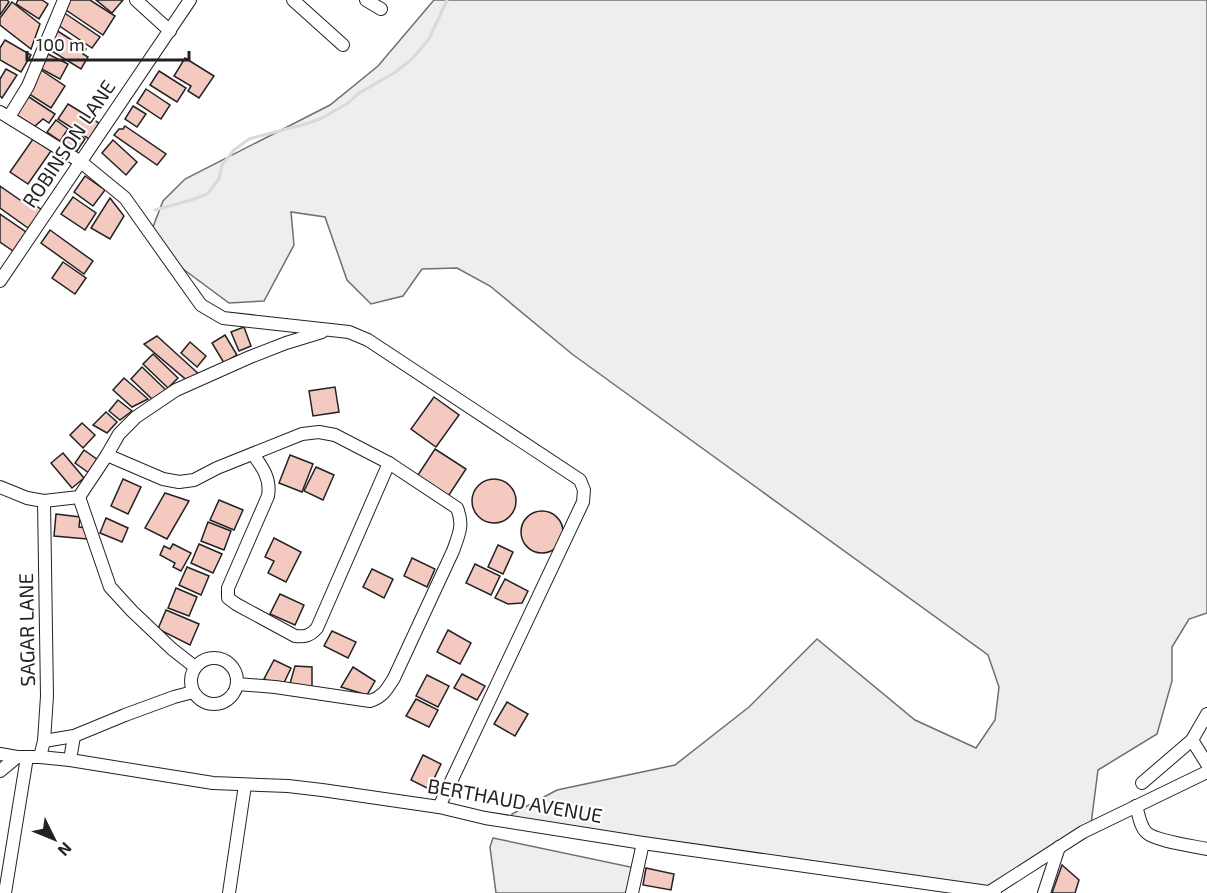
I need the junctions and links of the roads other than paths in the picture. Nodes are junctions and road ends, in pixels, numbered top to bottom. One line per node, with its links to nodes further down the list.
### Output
1 (64, 0): 9 (street)
2 (136, 0): 7 (street)
3 (190, 0): 7 (street, ROBINSON LANE)
4 (293, 0): 8 (street)
5 (366, 0): 6 (street)
6 (381, 9)
7 (170, 31): 10 (street, ROBINSON LANE)
8 (343, 45)
9 (4, 114): 10 (street)
10 (81, 162): 11 (street, ROBINSON LANE); 12 (street)
11 (0, 280)
12 (329, 330): 13 (street); 36 (street)
13 (107, 454): 14 (street); 17 (street)
14 (253, 454): 15 (street); 15 (street)
15 (389, 463): 20 (street)
16 (0, 487): 18 (street)
17 (78, 497): 18 (street); 19 (street)
18 (44, 501): 25 (street, SAGAR LANE)
19 (195, 667): 20 (street); 21 (street)
20 (237, 684): 21 (street)
21 (193, 692): 23 (street)
22 (1207, 714): 24 (street)
23 (74, 736): 25 (street); 29 (street)
24 (1192, 740): 30 (street); 33 (street)
25 (44, 741): 28 (street, SAGAR LANE)
26 (0, 754): 27 (street, BERTHAUD AVENUE)
27 (22, 757): 28 (street, BERTHAUD AVENUE); 31 (street); 40 (street)
28 (40, 757): 29 (street, BERTHAUD AVENUE)
29 (70, 760): 34 (street, BERTHAUD AVENUE)
30 (1207, 764)
31 (0, 771)
32 (1207, 772): 35 (street)
33 (1142, 783)
34 (245, 785): 36 (street, BERTHAUD AVENUE); 41 (street)
35 (1136, 806): 38 (street); 39 (street)
36 (440, 807): 37 (street, BERTHAUD AVENUE)
37 (643, 843): 42 (street); 43 (street, BERTHAUD AVENUE)
38 (1059, 847): 43 (street); 44 (street)
39 (1207, 849)
40 (5, 893)
41 (229, 893)
42 (632, 893)
43 (991, 893)
44 (1044, 893)

